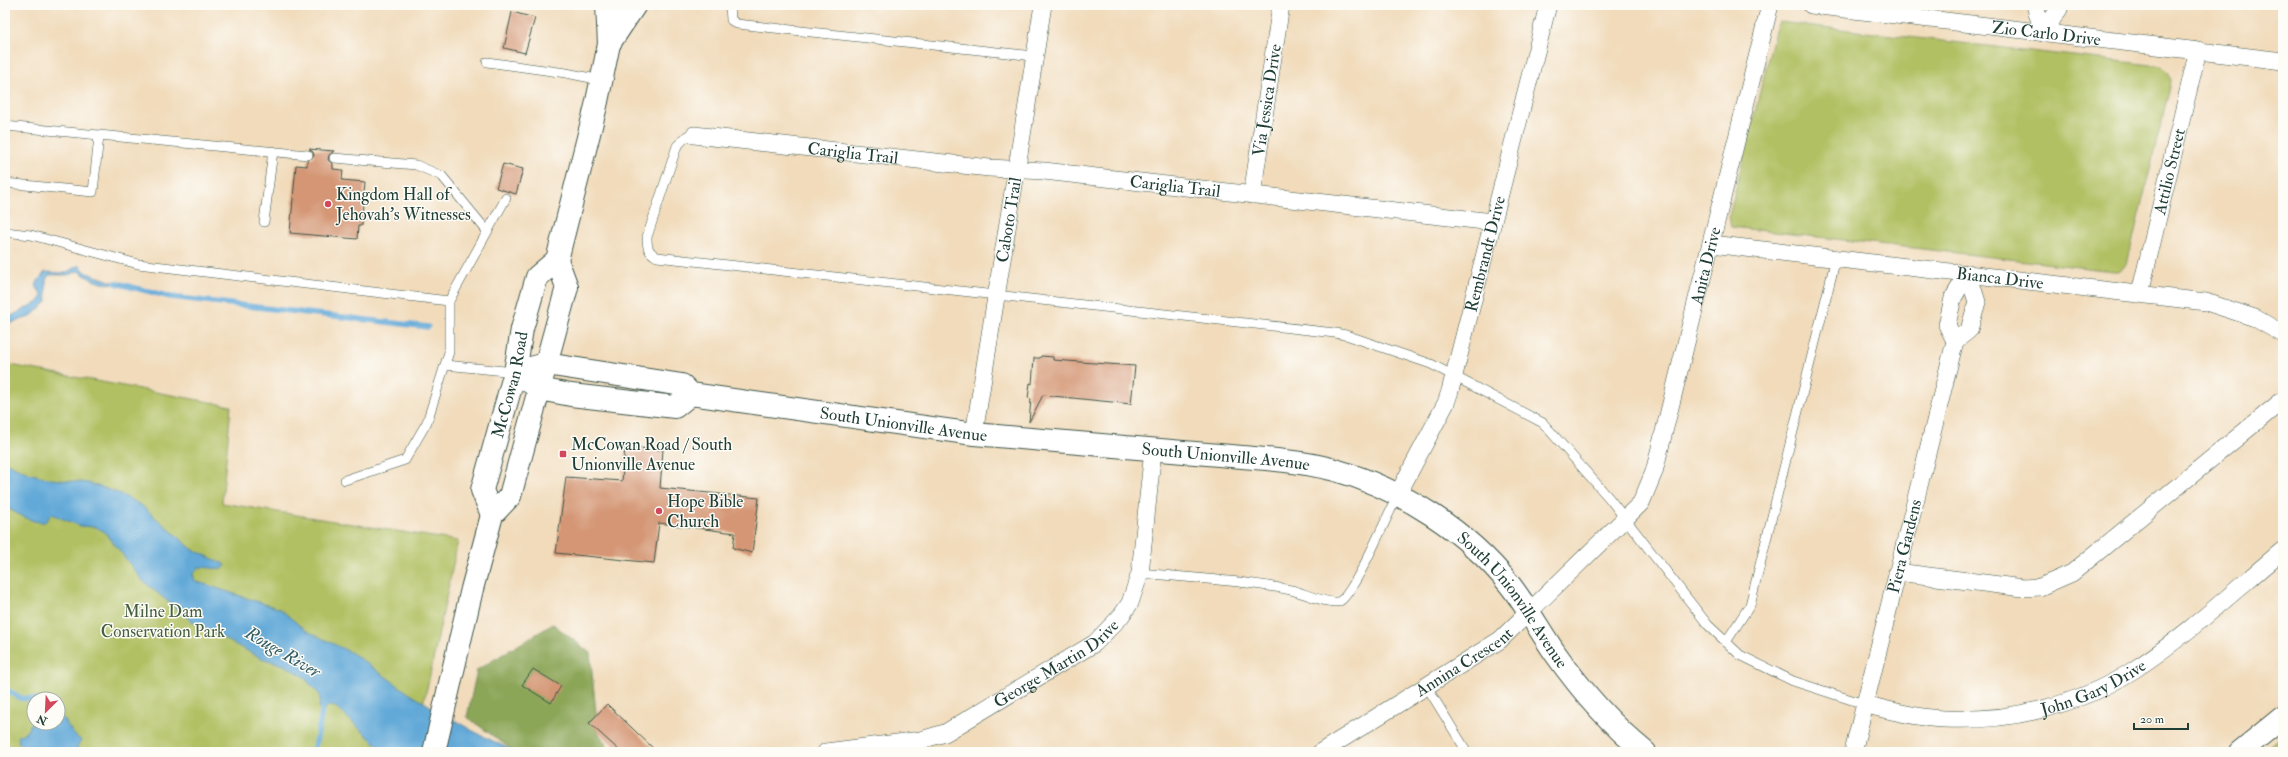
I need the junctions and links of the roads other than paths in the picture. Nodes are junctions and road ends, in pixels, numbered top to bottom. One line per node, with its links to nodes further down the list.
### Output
1 (608, 5): 12 (street)
2 (635, 5): 12 (street)
3 (730, 5): 14 (lane)
4 (1042, 5): 14 (street, Caboto Trail)
5 (1281, 5): 26 (street, Via Jessica Drive)
6 (1548, 5): 29 (street, Rembrandt Drive)
7 (1770, 5): 32 (street, Anita Drive)
8 (1811, 5): 11 (street, Zio Carlo Drive)
9 (2035, 5): 11 (street)
10 (2060, 5): 11 (street)
11 (2043, 33): 13 (street, Zio Carlo Drive)
12 (609, 44): 17 (street)
13 (2198, 50): 15 (street, Zio Carlo Drive); 36 (street, Attilio Street)
14 (1034, 56): 24 (street, Caboto Trail)
15 (2283, 61)
16 (487, 62): 17 (lane)
17 (601, 80): 34 (street)
18 (5, 126): 20 (lane)
19 (694, 135): 24 (street, Cariglia Trail); 37 (lane, Cariglia Trail)
20 (99, 136): 21 (lane); 25 (lane)
21 (273, 151): 22 (lane); 28 (lane)
22 (308, 155)
23 (334, 158): 31 (lane)
24 (1016, 170): 26 (street, Cariglia Trail); 37 (street, Caboto Trail)
25 (5, 183)
26 (1252, 195): 29 (street, Cariglia Trail)
27 (506, 198): 31 (lane)
28 (264, 222)
29 (1493, 222): 44 (street, Rembrandt Drive)
30 (5, 232): 38 (lane)
31 (487, 232): 38 (lane)
32 (1711, 244): 33 (street, Bianca Drive); 53 (street, Anita Drive)
33 (1836, 258): 35 (street, Bianca Drive); 58 (lane)
34 (557, 260): 41 (street, McCowan Road); 43 (street, McCowan Road)
35 (1968, 273): 36 (street, Bianca Drive); 40 (street); 40 (street)
36 (2140, 293): 39 (street, Bianca Drive)
37 (997, 296): 44 (lane, Cariglia Trail); 48 (street, Caboto Trail)
38 (449, 301): 42 (lane)
39 (2283, 334)
40 (1955, 340): 55 (street, Piera Gardens)
41 (546, 364): 43 (street, South Unionville Avenue); 45 (street, McCowan Road); 46 (street, South Unionville Avenue)
42 (445, 365): 43 (lane); 50 (lane)
43 (515, 372): 45 (street); 52 (street, McCowan Road)
44 (1454, 375): 51 (street, Rembrandt Drive); 53 (lane, Cariglia Trail)
45 (539, 389): 46 (street); 52 (street, McCowan Road)
46 (691, 394): 48 (street, South Unionville Avenue)
47 (2283, 400): 55 (street)
48 (974, 434): 49 (street, South Unionville Avenue)
49 (1152, 450): 51 (street, South Unionville Avenue); 56 (street, George Martin Drive)
50 (345, 480)
51 (1398, 494): 56 (lane); 57 (street, South Unionville Avenue)
52 (492, 515): 62 (street, McCowan Road)
53 (1625, 518): 57 (street, Annina Crescent); 58 (lane, Cariglia Trail)
54 (2283, 550): 60 (street, John Gary Drive)
55 (1897, 572): 60 (street, Piera Gardens)
56 (1140, 573): 63 (street, George Martin Drive)
57 (1529, 612): 59 (street, Annina Crescent); 66 (street, South Unionville Avenue)
58 (1726, 642): 60 (lane, Cariglia Trail)
59 (1427, 687): 64 (street, Annina Crescent); 65 (lane)
60 (1864, 704): 67 (street, Piera Gardens)
61 (2283, 717): 68 (street)
62 (434, 752)
63 (826, 752)
64 (1321, 752)
65 (1467, 752)
66 (1645, 752)
67 (1853, 752)
68 (2240, 752)

